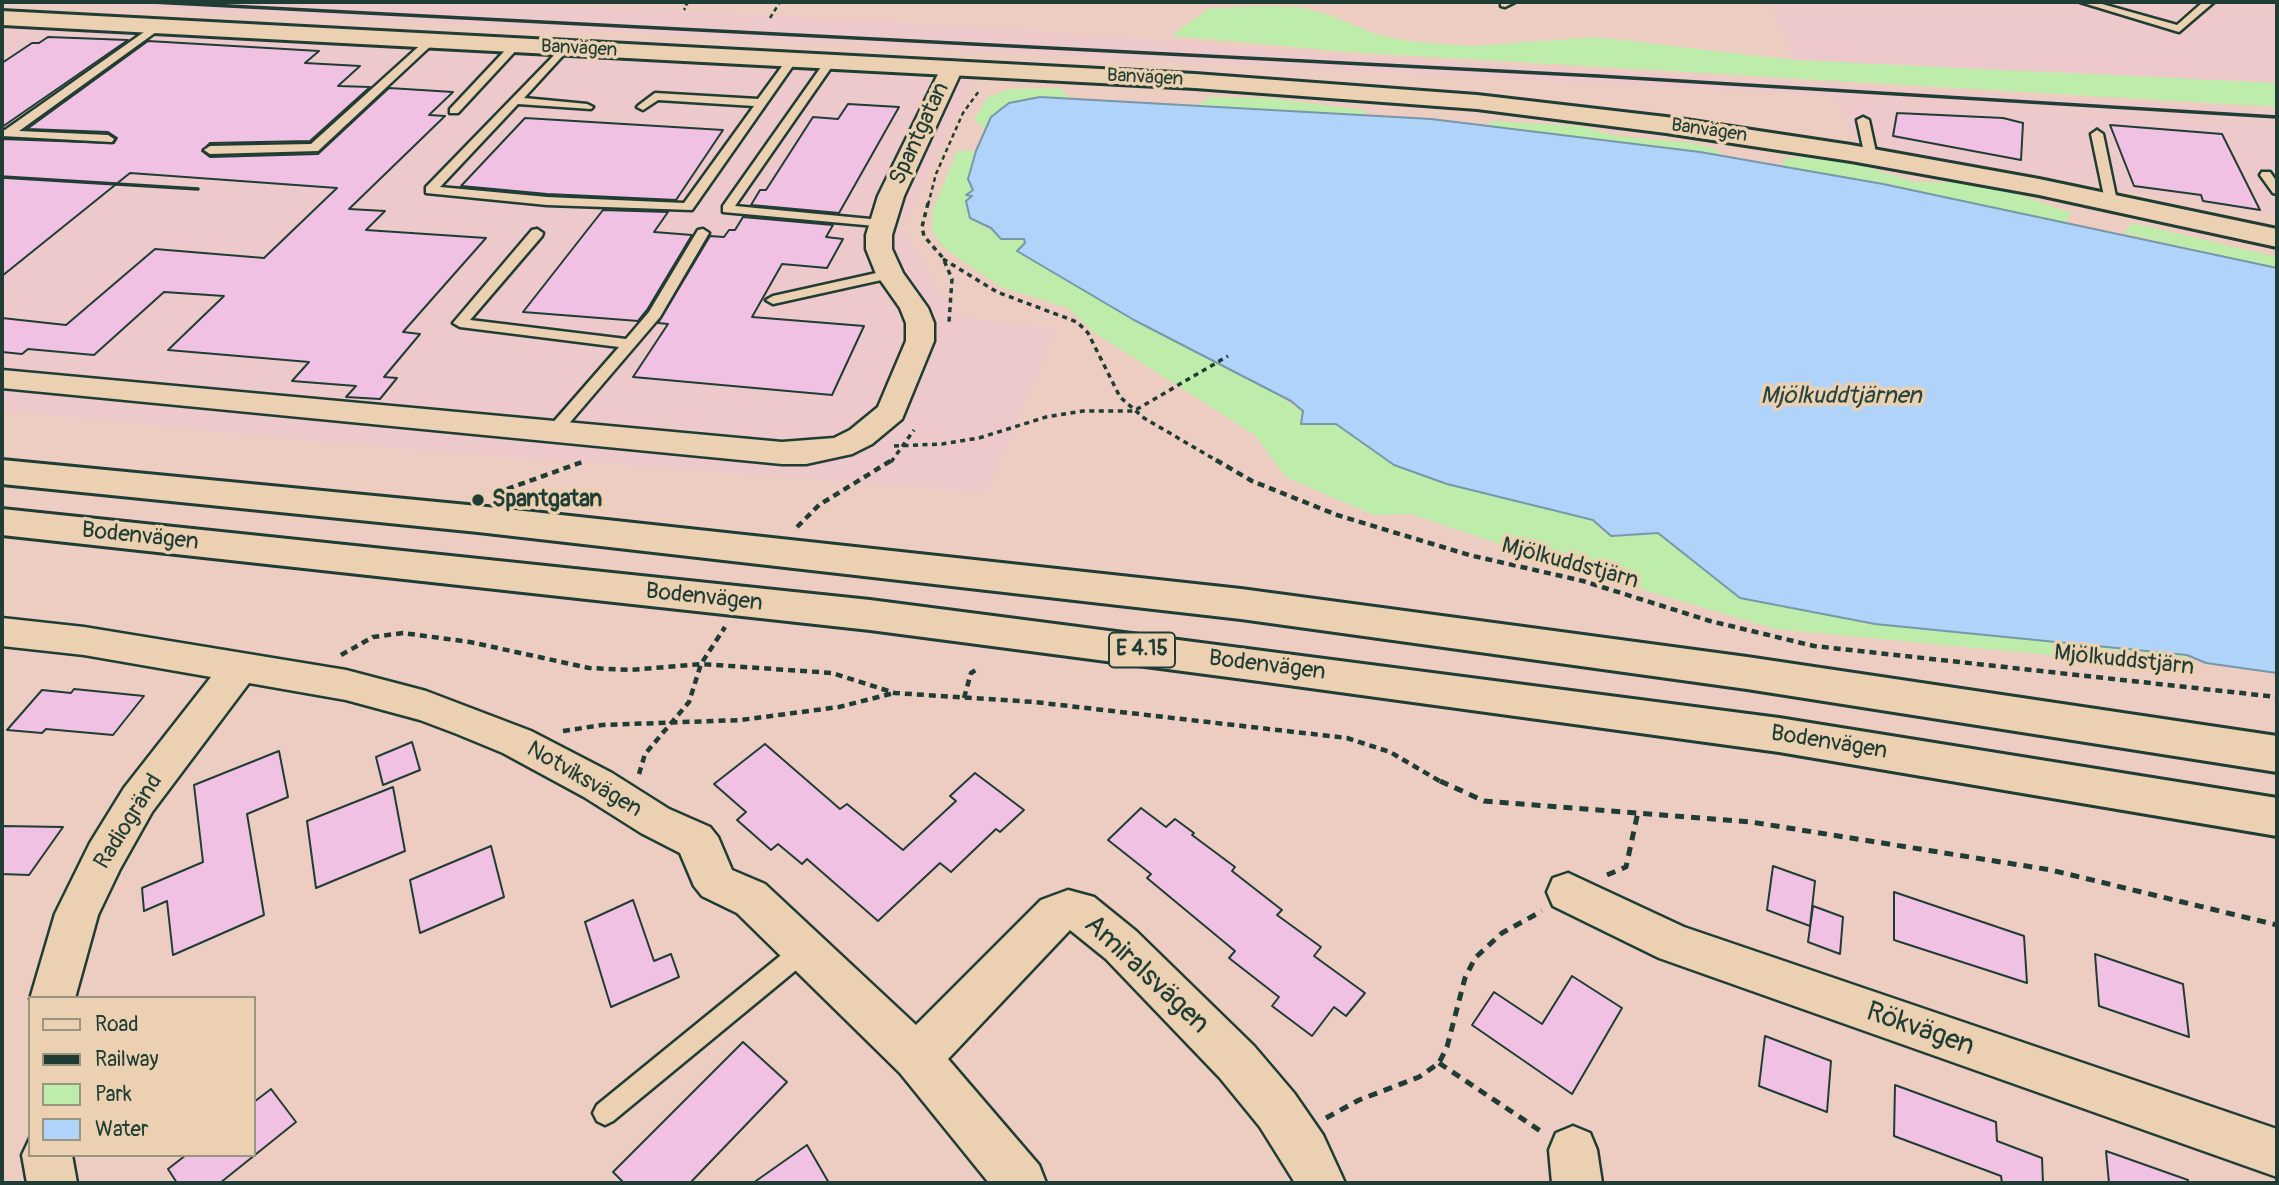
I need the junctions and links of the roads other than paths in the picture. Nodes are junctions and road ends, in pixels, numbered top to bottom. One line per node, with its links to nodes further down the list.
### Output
1 (2085, 2): 2 (lane)
2 (2210, 2)
3 (2, 19): 4 (main road, Banvägen)
4 (158, 27): 5 (main road, Banvägen); 17 (lane)
5 (431, 41): 6 (main road, Banvägen); 20 (lane)
6 (516, 45): 7 (main road, Banvägen); 15 (lane)
7 (564, 48): 8 (main road, Banvägen); 11 (lane)
8 (792, 60): 9 (main road, Banvägen); 12 (lane)
9 (831, 62): 10 (main road, Banvägen); 25 (lane)
10 (952, 68): 21 (main road, Banvägen); 25 (street, Spantgatan)
11 (514, 100): 12 (lane); 13 (lane)
12 (762, 103): 14 (lane)
13 (587, 107)
14 (643, 107)
15 (454, 111)
16 (1863, 120): 21 (lane)
17 (5, 133): 19 (lane)
18 (2097, 134): 24 (lane)
19 (108, 139)
20 (210, 150)
21 (1871, 157): 24 (main road, Banvägen)
22 (2266, 175): 23 (lane)
23 (2277, 190)
24 (2111, 201): 28 (main road, Banvägen)
25 (881, 224): 29 (street, Spantgatan)
26 (537, 233): 31 (lane)
27 (703, 233): 31 (lane)
28 (2277, 238)
29 (890, 274): 30 (lane); 33 (street, Spantgatan)
30 (773, 300)
31 (629, 344): 33 (lane)
32 (2, 379): 33 (street, Spantgatan)
33 (555, 430)
34 (2, 472): 38 (main road)
35 (2, 522): 39 (main road, Bodenvägen / E 4.15)
36 (2, 632): 37 (street, Notviksvägen)
37 (241, 666): 41 (street, Notviksvägen); 42 (street, Radiogränd)
38 (2277, 754)
39 (2277, 817)
40 (1568, 892): 45 (street, Rökvägen)
41 (804, 950): 43 (street, Notviksvägen); 44 (lane)
42 (53, 996)
43 (916, 1057): 48 (street, Notviksvägen); 49 (street, Amiralsvägen)
44 (605, 1114)
45 (2277, 1153)
46 (47, 1157): 47 (street)
47 (52, 1183)
48 (1021, 1183)
49 (1320, 1183)

